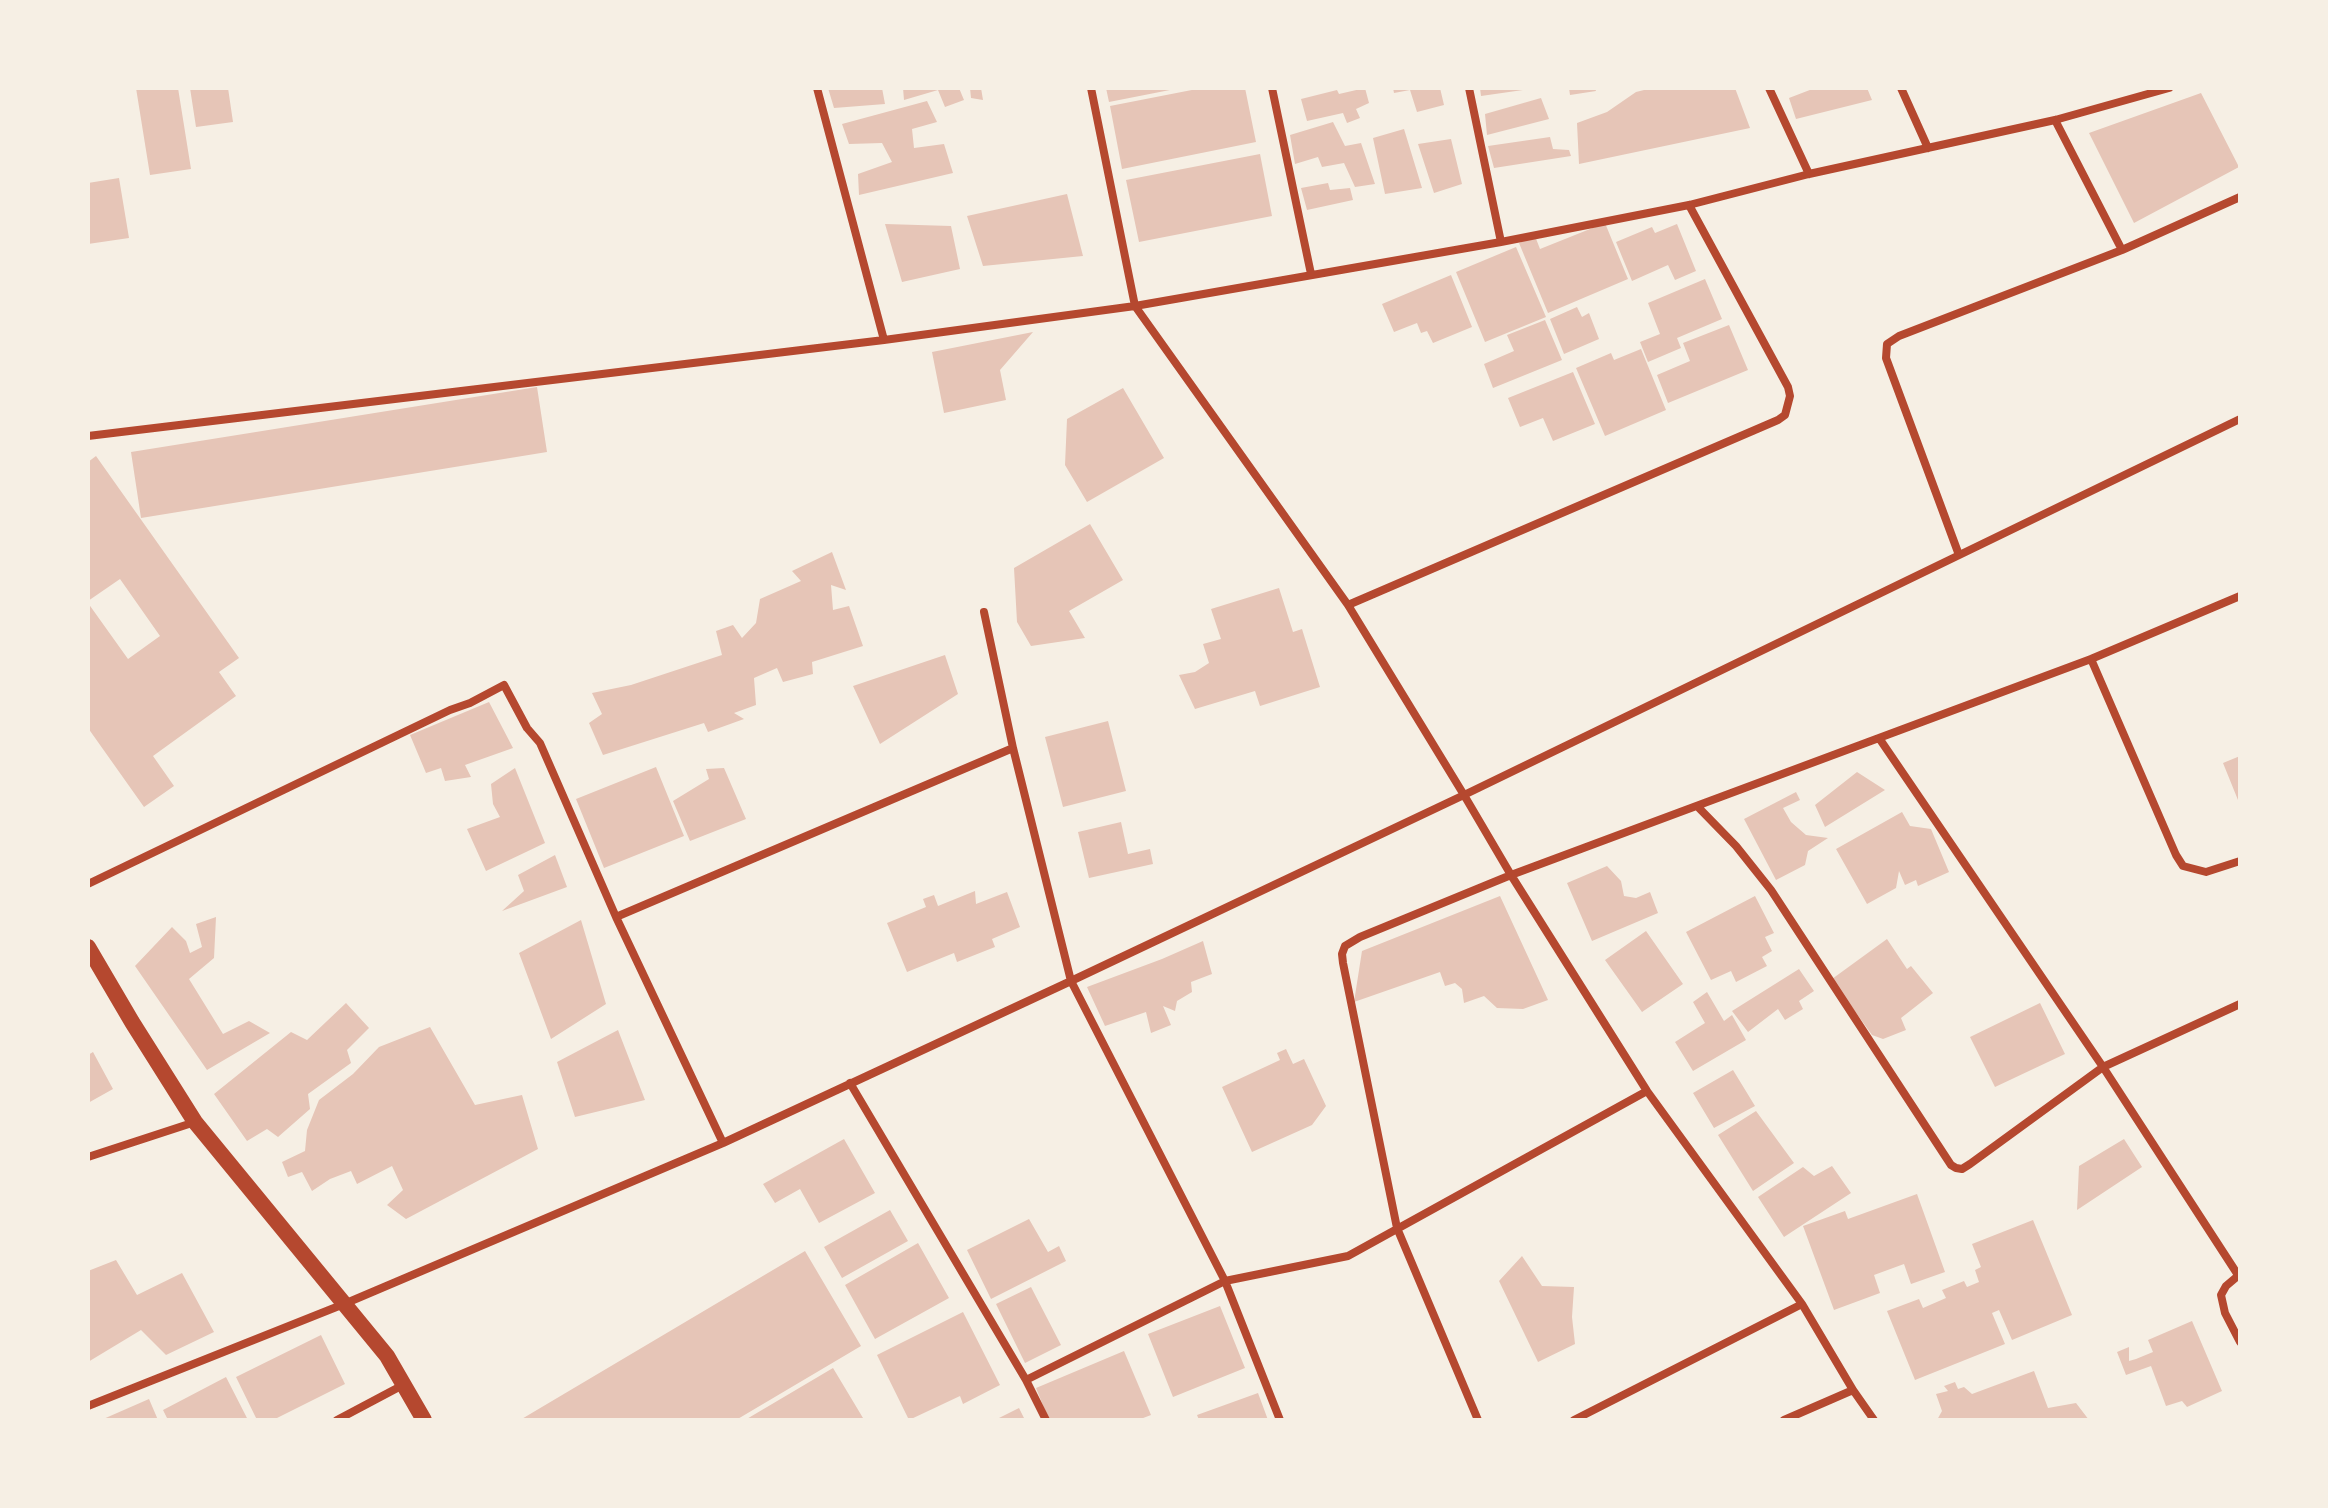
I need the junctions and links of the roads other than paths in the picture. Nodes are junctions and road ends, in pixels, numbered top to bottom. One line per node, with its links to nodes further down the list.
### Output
1 (817, 88): 17 (street)
2 (1091, 88): 16 (street)
3 (1272, 88): 15 (street)
4 (1469, 88): 13 (street)
5 (1769, 88): 10 (street)
6 (1901, 88): 9 (street)
7 (2169, 88): 8 (street)
8 (2055, 120): 9 (street); 14 (street)
9 (1928, 148): 10 (street)
10 (1809, 174): 12 (street)
11 (2240, 197): 14 (street)
12 (1689, 205): 13 (street); 22 (street)
13 (1501, 242): 15 (street)
14 (2122, 250): 20 (street)
15 (1311, 274): 16 (street)
16 (1135, 306): 17 (street); 22 (street)
17 (884, 340): 19 (street)
18 (2240, 419): 20 (street)
19 (88, 436)
20 (1959, 555): 27 (street)
21 (2240, 596): 24 (street)
22 (1348, 605): 27 (street)
23 (984, 612): 26 (street)
24 (2091, 659): 25 (street); 29 (street)
25 (1879, 738): 28 (street); 36 (street)
26 (1013, 748): 32 (street); 34 (street)
27 (1464, 795): 30 (street); 34 (street)
28 (1697, 806): 30 (street); 36 (street)
29 (2240, 861)
30 (1511, 875): 38 (street); 42 (street)
31 (88, 884): 32 (street)
32 (616, 917): 40 (street)
33 (88, 947): 39 (main road)
34 (1071, 981): 37 (street); 44 (street)
35 (2240, 1004): 36 (street)
36 (2103, 1067): 43 (street)
37 (850, 1083): 40 (street); 48 (street)
38 (1647, 1091): 42 (street); 46 (street)
39 (195, 1122): 41 (street); 45 (main road)
40 (723, 1143): 45 (street)
41 (88, 1157)
42 (1397, 1228): 44 (street); 56 (street)
43 (2239, 1275): 47 (street)
44 (1225, 1281): 48 (street); 55 (street)
45 (344, 1304): 49 (main road); 51 (street)
46 (1802, 1304): 50 (street); 57 (street)
47 (2240, 1342)
48 (1026, 1380): 54 (street)
49 (403, 1385): 52 (street); 53 (main road)
50 (1853, 1390): 58 (street); 59 (street)
51 (88, 1406)
52 (337, 1420)
53 (424, 1420)
54 (1046, 1420)
55 (1280, 1420)
56 (1478, 1420)
57 (1574, 1420)
58 (1784, 1420)
59 (1874, 1420)

